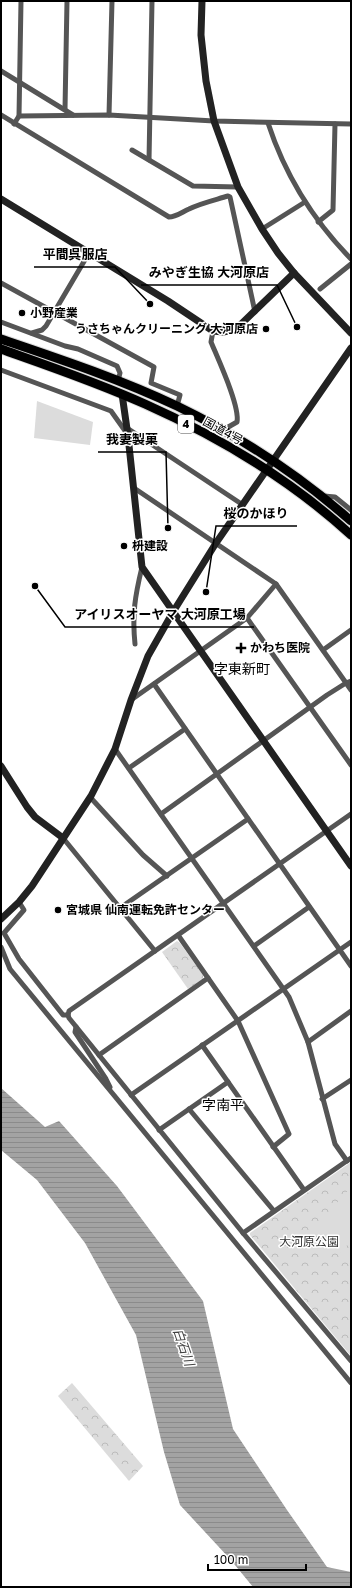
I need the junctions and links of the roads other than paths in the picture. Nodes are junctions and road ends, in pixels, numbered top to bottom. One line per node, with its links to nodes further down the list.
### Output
1 (21, 1): 7 (street)
2 (67, 1): 8 (street)
3 (112, 1): 10 (street)
4 (152, 1): 13 (street)
5 (202, 1): 14 (street)
6 (1, 71): 7 (street)
7 (20, 83): 8 (street); 11 (street)
8 (64, 109): 12 (street)
9 (1, 115): 16 (street)
10 (109, 115): 12 (street); 13 (street)
11 (20, 116): 12 (street); 16 (street)
12 (74, 116)
13 (149, 116): 14 (street); 20 (street)
14 (214, 121): 15 (street); 22 (street)
15 (268, 123): 17 (street); 25 (street)
16 (14, 124): 23 (street)
17 (335, 124): 18 (street); 26 (street)
18 (351, 124)
19 (132, 150): 20 (street)
20 (149, 160): 21 (street)
21 (228, 186): 22 (street); 23 (street)
22 (238, 186): 27 (street)
23 (228, 196): 35 (street)
24 (1, 199): 28 (street)
25 (304, 202): 26 (street); 27 (street)
26 (318, 222): 29 (street)
27 (262, 229): 31 (street)
28 (89, 253): 34 (street); 37 (street)
29 (351, 259)
30 (351, 264): 33 (street)
31 (294, 273): 35 (street); 39 (street)
32 (1, 283): 34 (street)
33 (320, 289)
34 (53, 311): 38 (street); 46 (street)
35 (255, 312): 37 (street)
36 (1, 322): 38 (street)
37 (213, 331): 48 (street)
38 (32, 333): 44 (street)
39 (351, 333)
40 (1, 339): 44 (highway, 国道4号 / 4)
41 (351, 348): 50 (street)
42 (1, 349): 45 (highway, 国道4号 / 4)
43 (1, 370): 49 (street)
44 (118, 381): 46 (highway, 国道4号 / 4)
45 (122, 394): 47 (street); 51 (highway, 国道4号 / 4)
46 (177, 406): 48 (highway, 国道4号 / 4)
47 (127, 428): 49 (street); 54 (street)
48 (222, 430): 50 (highway, 国道4号 / 4)
49 (128, 436): 52 (street)
50 (272, 461): 51 (street); 53 (highway, 国道4号 / 4)
51 (267, 470): 54 (street); 57 (highway, 国道4号 / 4)
52 (134, 488): 58 (street); 59 (street)
53 (321, 496): 55 (street); 56 (highway, 国道4号 / 4)
54 (243, 505): 58 (street)
55 (351, 510)
56 (351, 521)
57 (351, 535)
58 (216, 543): 60 (street); 61 (street)
59 (142, 567): 61 (street); 64 (street)
60 (276, 584): 62 (street); 65 (street)
61 (173, 612): 66 (street); 70 (street)
62 (247, 618): 66 (street); 71 (street)
63 (351, 630): 65 (street)
64 (135, 644)
65 (323, 650): 67 (street)
66 (200, 651): 68 (street); 73 (street)
67 (348, 682): 69 (street); 71 (street)
68 (154, 684): 70 (street); 72 (street)
69 (351, 690)
70 (131, 700): 74 (street)
71 (310, 707): 73 (street); 75 (street)
72 (185, 729): 77 (street); 78 (street)
73 (263, 741): 78 (street); 83 (street)
74 (115, 749): 77 (street); 79 (street)
75 (351, 765)
76 (1, 766): 84 (street)
77 (129, 768): 80 (street)
78 (217, 774): 80 (street); 82 (street)
79 (90, 797): 84 (street); 88 (street)
80 (161, 814): 85 (street)
81 (351, 814): 83 (street)
82 (248, 818): 85 (street); 86 (street)
83 (326, 831): 86 (street); 87 (street)
84 (63, 838): 89 (street); 92 (street)
85 (192, 858): 88 (street); 90 (street)
86 (279, 864): 90 (street); 91 (street)
87 (351, 866)
88 (167, 876): 92 (street)
89 (19, 902): 93 (street); 104 (street)
90 (224, 903): 94 (street); 96 (street)
91 (309, 907): 96 (street); 98 (street)
92 (120, 908): 99 (street)
93 (1, 919)
94 (178, 935): 99 (street); 101 (street)
95 (351, 942): 98 (street)
96 (254, 946): 102 (street)
97 (1, 947): 112 (street)
98 (340, 950): 100 (street); 102 (street)
99 (155, 951): 104 (street)
100 (351, 966)
101 (208, 978): 105 (street); 109 (street)
102 (284, 989): 105 (street); 107 (street)
103 (351, 1012): 107 (street)
104 (68, 1015): 106 (street)
105 (238, 1021): 108 (street); 117 (street)
106 (76, 1027): 109 (street); 112 (street)
107 (308, 1042): 114 (street)
108 (202, 1045): 111 (street); 113 (street)
109 (99, 1055): 113 (street)
110 (351, 1080): 114 (street)
111 (228, 1082): 115 (street); 117 (street)
112 (112, 1093): 123 (street)
113 (131, 1095): 116 (street)
114 (322, 1099): 118 (street)
115 (189, 1109): 116 (street); 120 (street)
116 (159, 1130): 121 (street)
117 (273, 1146): 119 (street)
118 (349, 1159): 119 (street)
119 (304, 1190): 120 (street)
120 (274, 1211): 121 (street)
121 (243, 1233): 122 (street)
122 (351, 1361)
123 (351, 1383)

